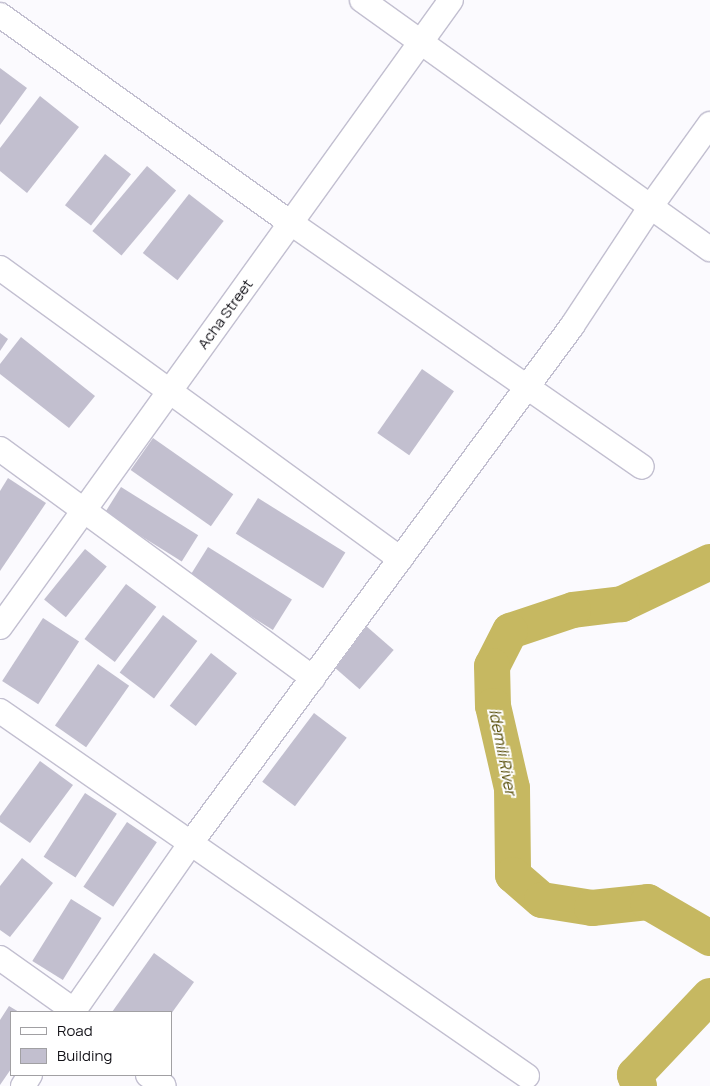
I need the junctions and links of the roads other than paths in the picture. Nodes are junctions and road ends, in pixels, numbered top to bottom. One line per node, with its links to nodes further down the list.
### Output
1 (362, 0): 4 (street)
2 (451, 0): 4 (street, Acha Street)
3 (0, 15): 7 (street)
4 (422, 41): 6 (street); 7 (street, Acha Street)
5 (710, 124): 6 (street)
6 (651, 206): 8 (street); 10 (street)
7 (291, 223): 10 (street); 11 (street, Acha Street)
8 (710, 249)
9 (0, 268): 11 (street)
10 (528, 388): 13 (street); 15 (street)
11 (168, 392): 14 (street, Acha Street); 15 (street)
12 (0, 449): 14 (street)
13 (642, 467)
14 (83, 510): 16 (street, Acha Street); 17 (street)
15 (401, 559): 17 (street)
16 (0, 627)
17 (313, 678): 19 (street)
18 (0, 711): 19 (street)
19 (190, 844): 22 (street); 24 (street)
20 (0, 958): 21 (street)
21 (74, 1011)
22 (76, 1011)
23 (149, 1076): 25 (street)
24 (527, 1076)
25 (164, 1086)

